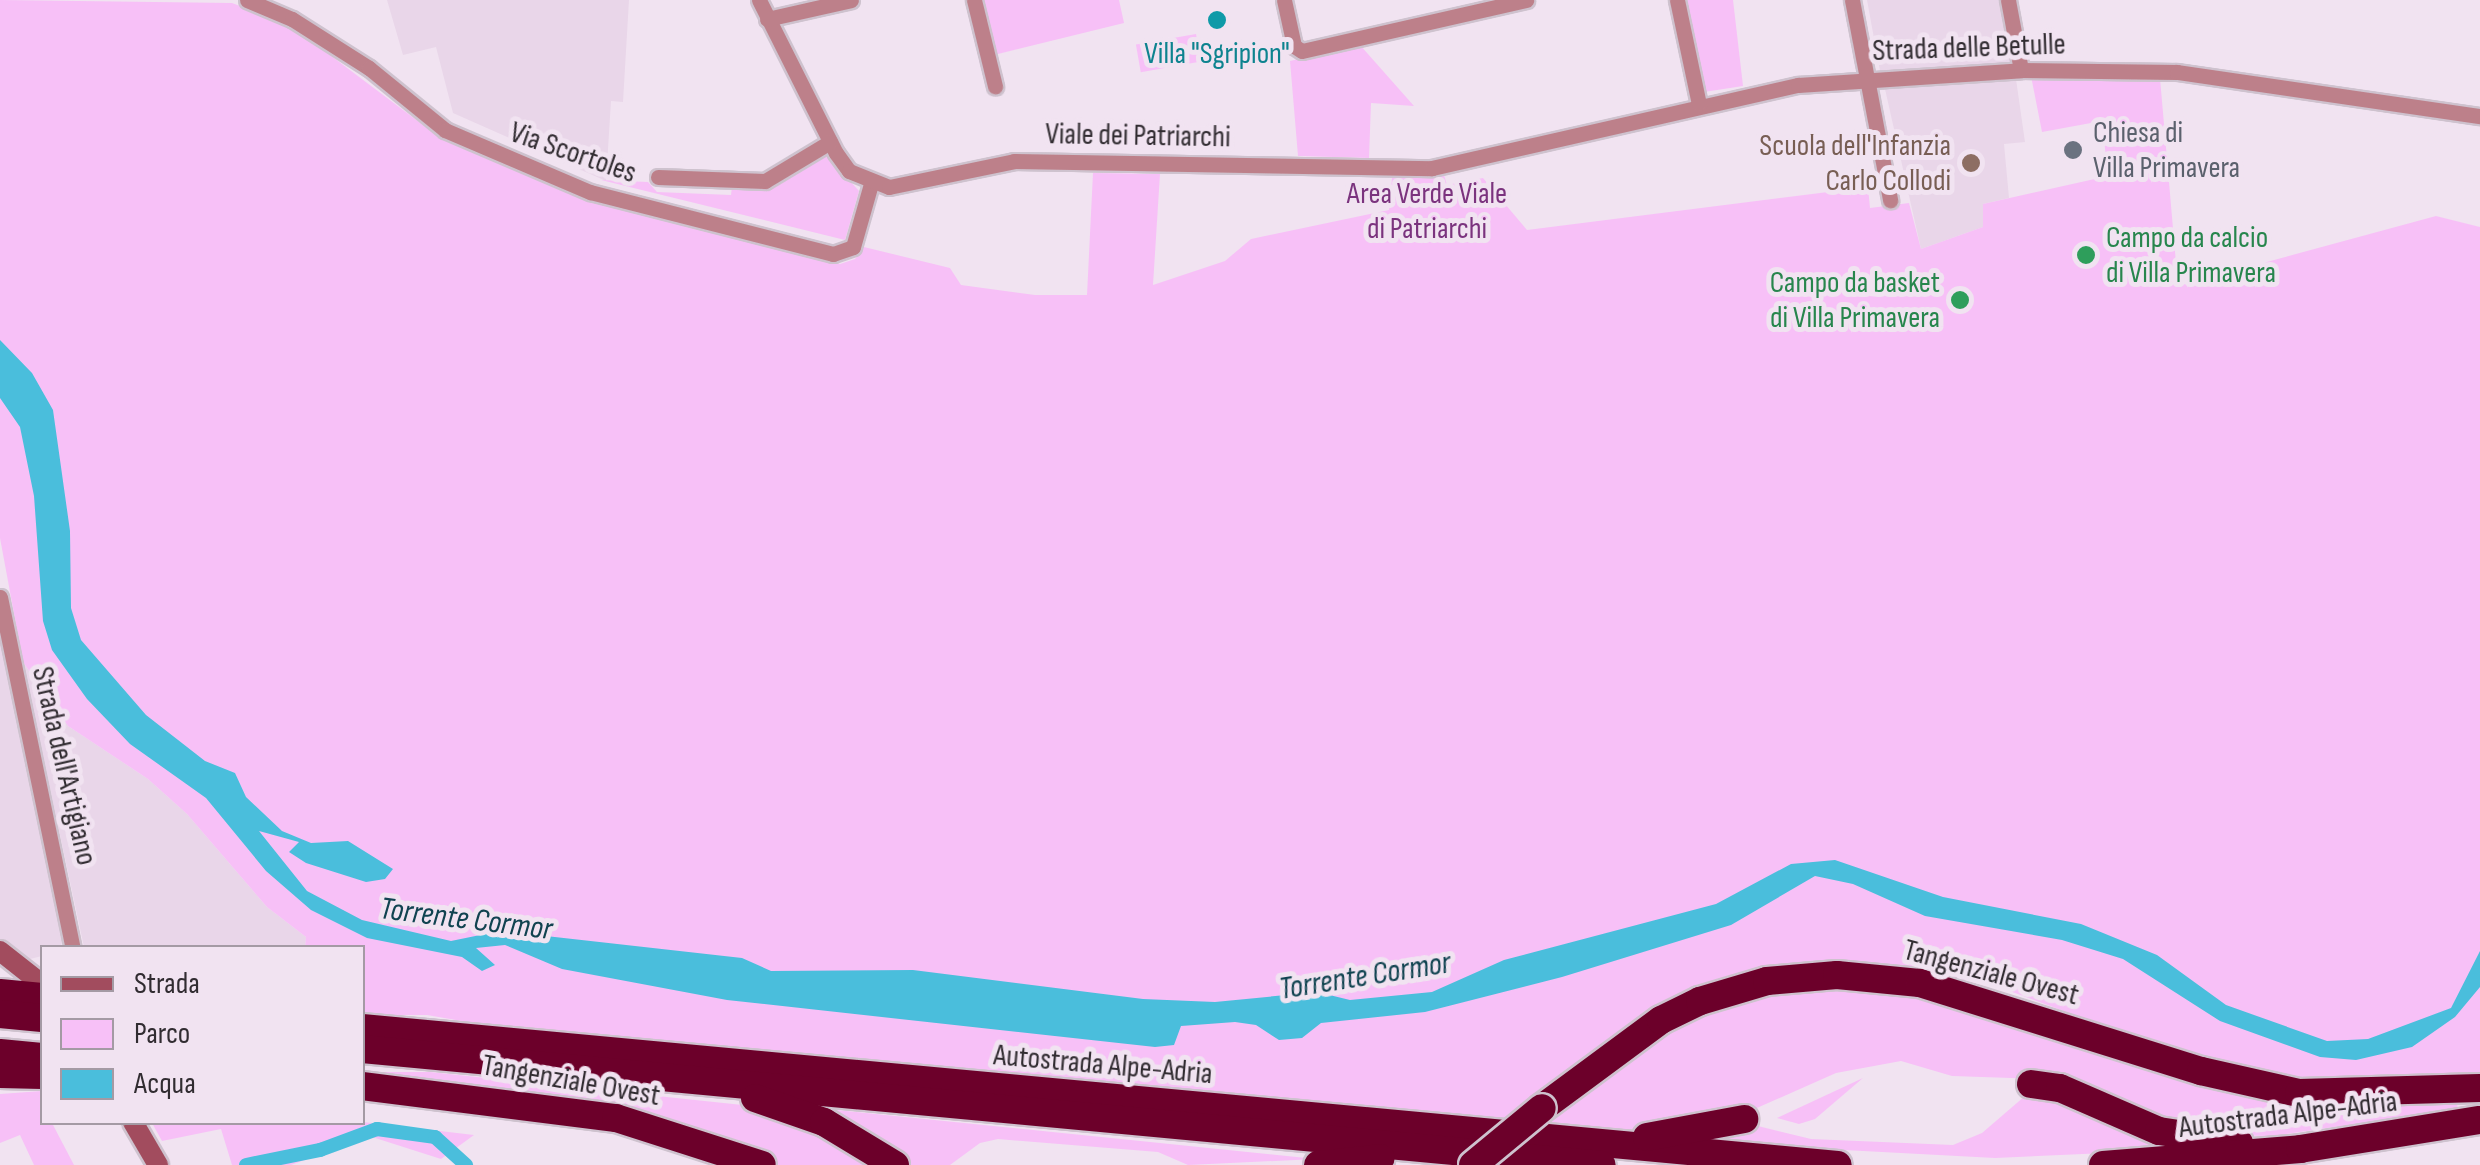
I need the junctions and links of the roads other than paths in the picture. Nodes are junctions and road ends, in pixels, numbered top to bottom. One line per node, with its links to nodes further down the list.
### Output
1 (247, 0): 19 (street, Via Scortoles)
2 (759, 0): 10 (street)
3 (851, 0): 10 (street)
4 (974, 0): 13 (street)
5 (1284, 0): 6 (street)
6 (1526, 0)
7 (1677, 0): 14 (street)
8 (1852, 0): 12 (street)
9 (2008, 0): 11 (street)
10 (767, 19): 16 (street)
11 (2021, 70): 12 (street, Strada delle Betulle); 15 (street, Strada delle Betulle)
12 (1868, 79): 14 (street, Strada delle Betulle); 20 (street)
13 (996, 86)
14 (1698, 104): 17 (street, Strada delle Betulle)
15 (2480, 116)
16 (830, 142): 18 (street); 19 (street)
17 (1466, 162): 19 (street, Viale dei Patriarchi)
18 (658, 177)
19 (871, 184)
20 (1890, 200)
21 (0, 597): 22 (street, Strada dell'Artigiano)
22 (72, 945)
23 (0, 951): 24 (street)
24 (40, 983)
25 (40, 984): 26 (highway)
26 (0, 994)
27 (0, 1014): 28 (highway)
28 (40, 1018)
29 (365, 1028): 43 (highway, Autostrada Alpe-Adria)
30 (365, 1049): 34 (highway, Autostrada Alpe-Adria)
31 (0, 1053): 32 (highway)
32 (40, 1057)
33 (0, 1072): 35 (highway)
34 (612, 1072): 46 (highway, Autostrada Alpe-Adria); 50 (highway)
35 (40, 1075)
36 (2031, 1084): 45 (highway)
37 (365, 1086): 49 (highway, Tangenziale Ovest)
38 (2480, 1088): 52 (highway, Tangenziale Ovest, bridge)
39 (365, 1103): 48 (highway, Tangenziale Ovest)
40 (1744, 1119): 43 (highway)
41 (2480, 1120): 45 (highway, Autostrada Alpe-Adria)
42 (135, 1125): 47 (street)
43 (1534, 1138): 55 (highway, Autostrada Alpe-Adria)
44 (2480, 1138): 45 (highway, Autostrada Alpe-Adria)
45 (2306, 1157): 56 (highway, Autostrada Alpe-Adria)
46 (1555, 1160): 53 (highway); 54 (highway, Autostrada Alpe-Adria)
47 (158, 1165)
48 (711, 1165)
49 (762, 1165)
50 (895, 1165)
51 (1318, 1165): 52 (highway)
52 (1474, 1165)
53 (1523, 1165)
54 (1602, 1165)
55 (1838, 1165)
56 (2103, 1165)

